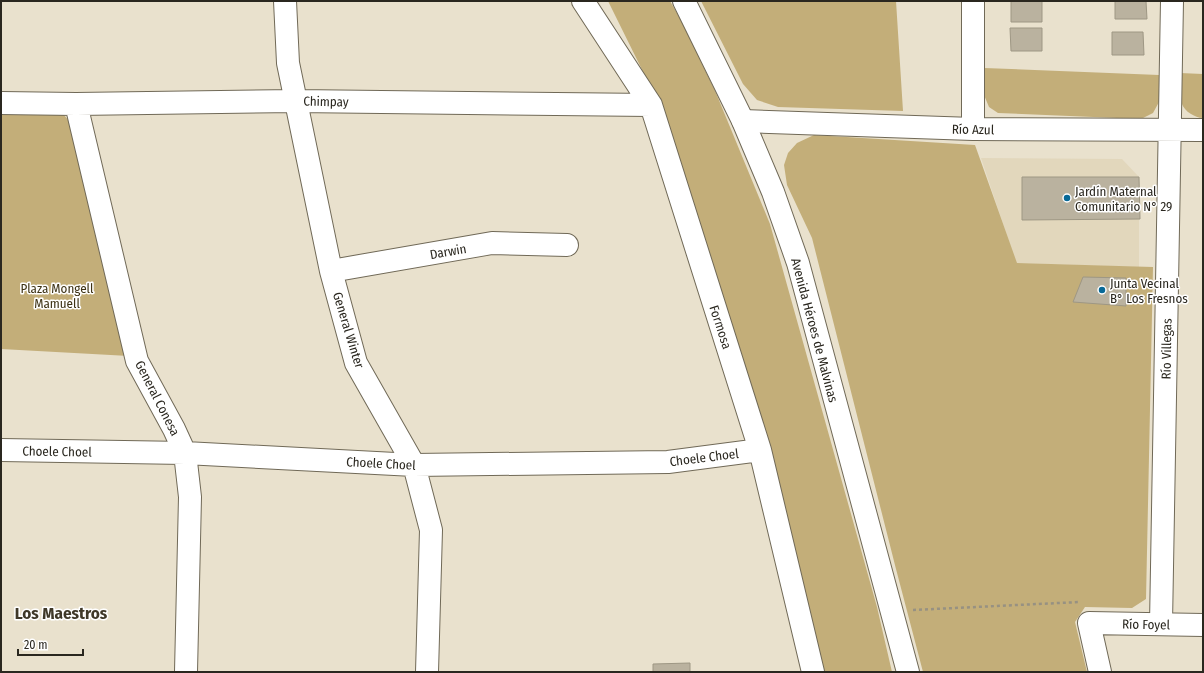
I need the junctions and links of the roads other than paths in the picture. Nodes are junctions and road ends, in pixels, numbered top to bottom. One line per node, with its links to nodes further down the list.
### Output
1 (286, 1): 6 (street, General Winter)
2 (583, 1): 9 (street, Formosa)
3 (684, 1): 10 (street, Avenida Héroes de Malvinas)
4 (973, 1): 11 (street)
5 (1172, 1): 12 (street, Río Villegas)
6 (296, 101): 8 (street, Chimpay); 9 (street, Chimpay); 15 (street, General Winter)
7 (1, 103): 8 (street, Chimpay)
8 (76, 104): 18 (street, General Conesa)
9 (651, 105): 17 (street, Formosa)
10 (743, 121): 11 (street, Río Azul); 25 (street, Avenida Héroes de Malvinas)
11 (973, 129): 12 (street, Río Azul)
12 (1170, 129): 13 (street, Río Azul); 20 (street, Río Villegas)
13 (1203, 130)
14 (567, 245): 15 (street, Darwin)
15 (331, 271): 19 (street, General Winter)
16 (1, 450): 18 (street, Choele Choel)
17 (760, 450): 19 (street, Choele Choel); 24 (street, Formosa)
18 (185, 453): 19 (street, Choele Choel); 22 (street, General Conesa)
19 (414, 465): 23 (street, General Winter)
20 (1161, 624): 21 (street, Río Foyel); 26 (street, Río Foyel)
21 (1203, 625)
22 (186, 672)
23 (427, 672)
24 (813, 672)
25 (908, 672)
26 (1100, 672)

